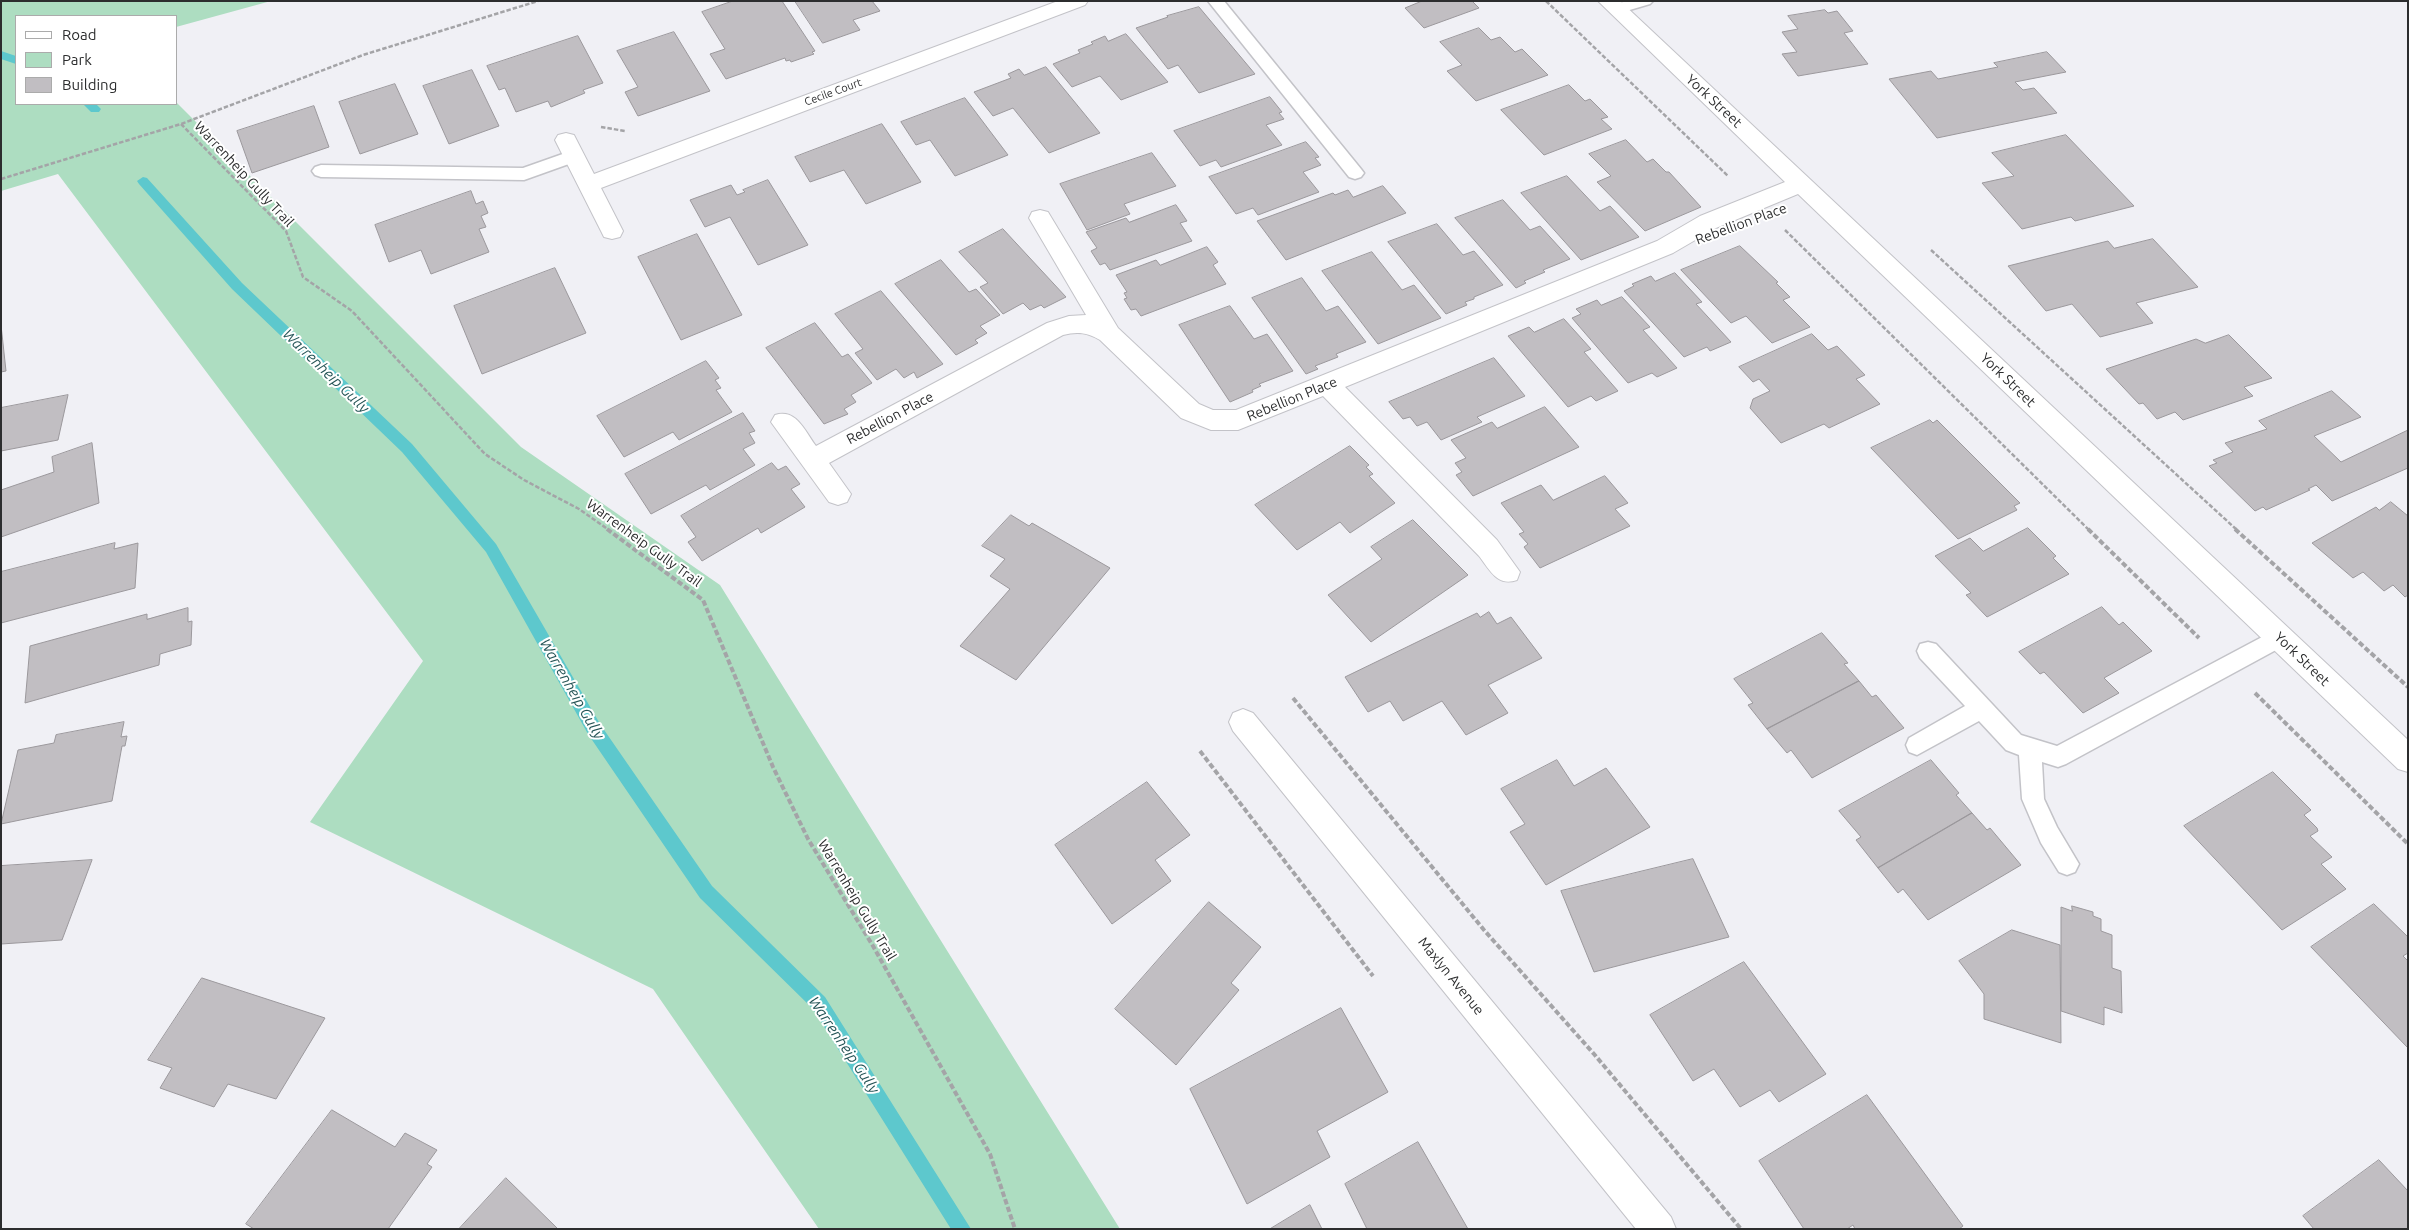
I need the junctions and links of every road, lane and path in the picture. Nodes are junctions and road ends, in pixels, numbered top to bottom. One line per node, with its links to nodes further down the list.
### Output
1 (538, 1): 7 (path)
2 (1078, 1): 12 (street, Cecile Court)
3 (1216, 1): 10 (lane)
4 (1546, 1): 14 (path)
5 (1645, 1): 6 (lane)
6 (1612, 5): 13 (street, York Street)
7 (181, 124): 11 (path); 38 (path, Warrenheip Gully Trail)
8 (570, 148): 9 (lane); 12 (street)
9 (321, 171)
10 (1355, 173)
11 (1, 179)
12 (589, 184): 16 (street)
13 (1808, 190): 14 (street, Rebellion Place); 24 (street, York Street)
14 (1762, 208): 19 (street, Rebellion Place); 26 (path)
15 (1040, 218): 18 (street)
16 (612, 231)
17 (1930, 250): 27 (path)
18 (1109, 334): 19 (street, Rebellion Place); 21 (street, Rebellion Place)
19 (1328, 385): 23 (street)
20 (784, 422): 21 (street)
21 (812, 460): 22 (street)
22 (838, 494)
23 (1507, 572)
24 (2279, 637): 26 (lane); 34 (street, York Street)
25 (1928, 651): 29 (lane)
26 (2226, 665): 32 (lane); 35 (path)
27 (2408, 687)
28 (1293, 698): 40 (path)
29 (1982, 709): 31 (lane); 32 (lane)
30 (1242, 722): 39 (street, Maxlyn Avenue)
31 (1917, 745)
32 (2030, 748): 36 (lane)
33 (1200, 751): 37 (path)
34 (2408, 759)
35 (2408, 844)
36 (2067, 864)
37 (1373, 976)
38 (1015, 1229)
39 (1659, 1229)
40 (1742, 1229)

